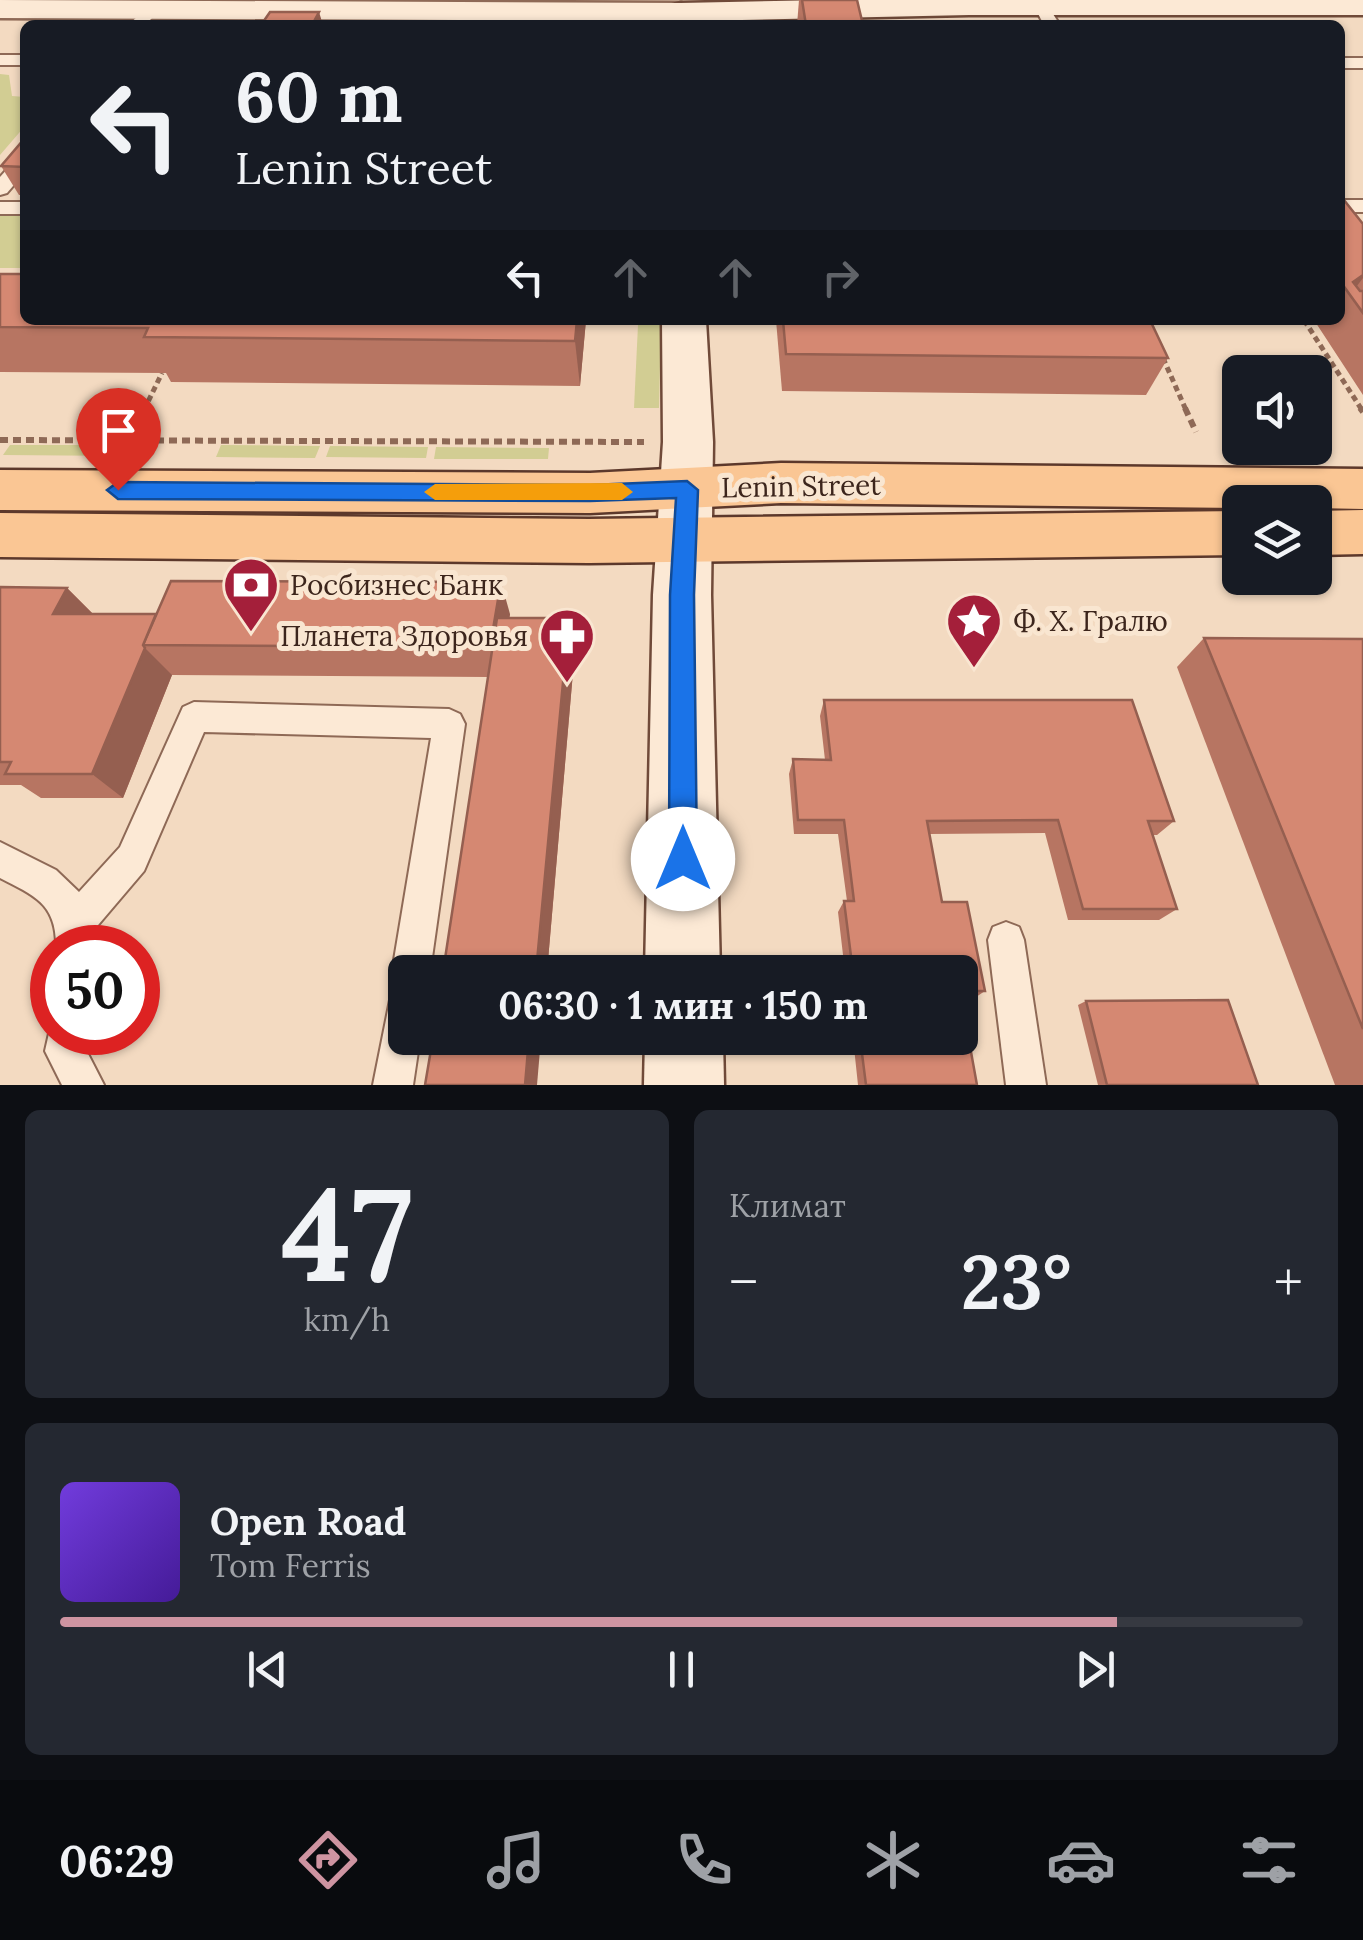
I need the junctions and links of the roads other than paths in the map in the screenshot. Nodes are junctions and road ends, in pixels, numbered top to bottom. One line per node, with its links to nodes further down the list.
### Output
1 (968, 3): 4 (main road); 6 (main road)
2 (1363, 6): 4 (main road)
3 (0, 9): 5 (main road)
4 (1047, 16)
5 (144, 17): 6 (main road)
6 (681, 19)
7 (20, 167): 8 (lane)
8 (0, 189)
9 (684, 325): 12 (main road)
10 (1363, 489): 12 (main road, Lenin Street)
11 (0, 490): 12 (main road, Lenin Street)
12 (686, 514): 13 (main road, Lenin Street); 16 (main road, Lenin Street); 22 (main road)
13 (1222, 532)
14 (1363, 532): 15 (main road)
15 (1332, 533)
16 (0, 535)
17 (0, 860): 18 (lane)
18 (72, 925)
19 (83, 925): 21 (lane)
20 (1006, 940): 29 (lane)
21 (414, 955)
22 (683, 955)
23 (67, 1055): 26 (lane)
24 (398, 1055): 27 (lane)
25 (684, 1055): 28 (main road)
26 (84, 1085)
27 (394, 1085)
28 (684, 1085)
29 (1026, 1085)

